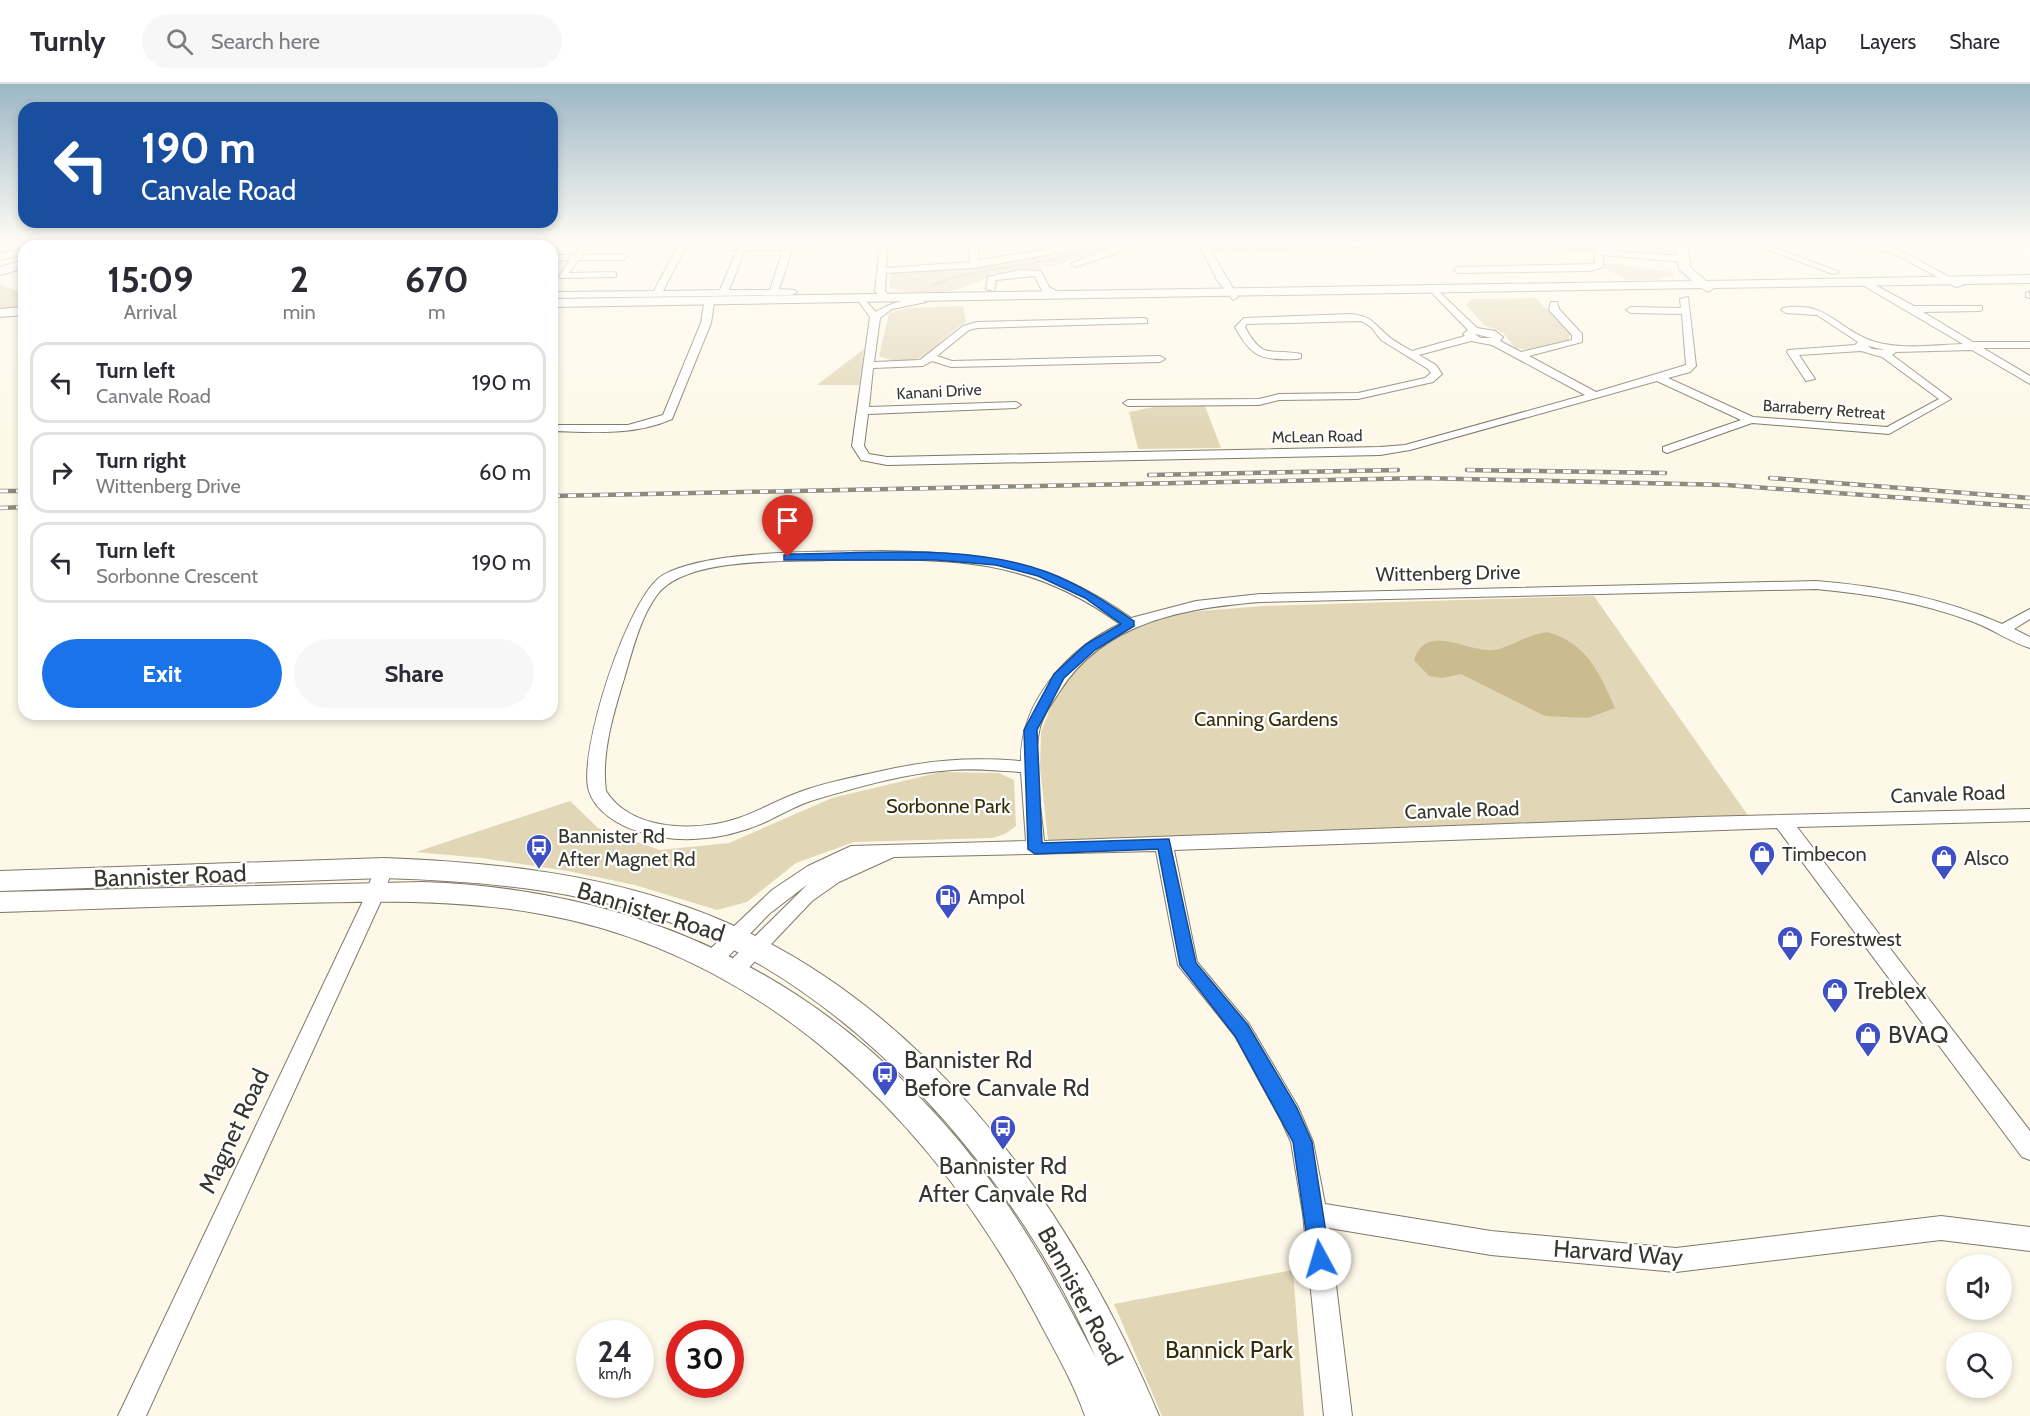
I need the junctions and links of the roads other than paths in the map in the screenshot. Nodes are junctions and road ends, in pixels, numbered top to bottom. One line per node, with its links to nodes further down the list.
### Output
1 (714, 306): 38 (street)
2 (866, 306): 15 (street)
3 (896, 306): 15 (street)
4 (1452, 306): 19 (street)
5 (1554, 306): 26 (street)
6 (1673, 306): 11 (street, McLean Road)
7 (1686, 306): 30 (street, McLean Road)
8 (1909, 306): 10 (street)
9 (1979, 308): 10 (street)
10 (1913, 309): 22 (street)
11 (1631, 310)
12 (1786, 310): 20 (street, Barraberry Retreat)
13 (18, 312): 14 (main road)
14 (0, 314)
15 (875, 317): 29 (street)
16 (18, 318): 17 (main road)
17 (0, 319)
18 (1144, 321): 27 (street)
19 (1472, 334): 24 (street); 26 (street)
20 (1864, 345): 23 (street, Barraberry Retreat); 31 (street)
21 (2030, 345): 22 (street)
22 (1973, 346): 23 (street); 32 (street)
23 (1888, 351): 37 (street, Barraberry Retreat)
24 (1411, 354): 25 (street); 34 (street)
25 (1297, 356)
26 (1517, 356): 33 (street)
27 (932, 358): 28 (street); 29 (street)
28 (1160, 359)
29 (870, 365): 36 (street)
30 (1661, 379): 33 (street, McLean Road); 37 (street, Barraberry Retreat)
31 (1810, 379)
32 (2030, 381)
33 (1596, 396): 36 (street, McLean Road)
34 (1128, 403)
35 (1016, 405): 36 (street, Kanani Drive)
36 (864, 411)
37 (1751, 420): 39 (street)
38 (558, 428)
39 (1667, 449)
40 (2030, 613): 42 (street)
41 (1130, 624): 42 (street, Wittenberg Drive); 44 (street, Wittenberg Drive); 44 (street)
42 (2004, 629): 43 (street, Wittenberg Drive)
43 (2030, 643)
44 (1030, 767): 48 (street, Wittenberg Drive)
45 (2030, 815): 46 (street, Canvale Road)
46 (1783, 822): 47 (street, Canvale Road); 53 (street)
47 (1164, 843): 48 (street, Canvale Road); 54 (street)
48 (1035, 849): 52 (street, Canvale Road)
49 (380, 880): 50 (main road, Bannister Road); 51 (main road, Bannister Road); 52 (main road, Bannister Road); 56 (street, Magnet Road)
50 (0, 881)
51 (0, 902)
52 (734, 954): 57 (main road, Bannister Road); 58 (main road, Bannister Road)
53 (2030, 1149)
54 (1315, 1214): 55 (street, Harvard Way); 59 (street)
55 (2030, 1239)
56 (132, 1416)
57 (1104, 1416)
58 (1140, 1416)
59 (1338, 1416)

